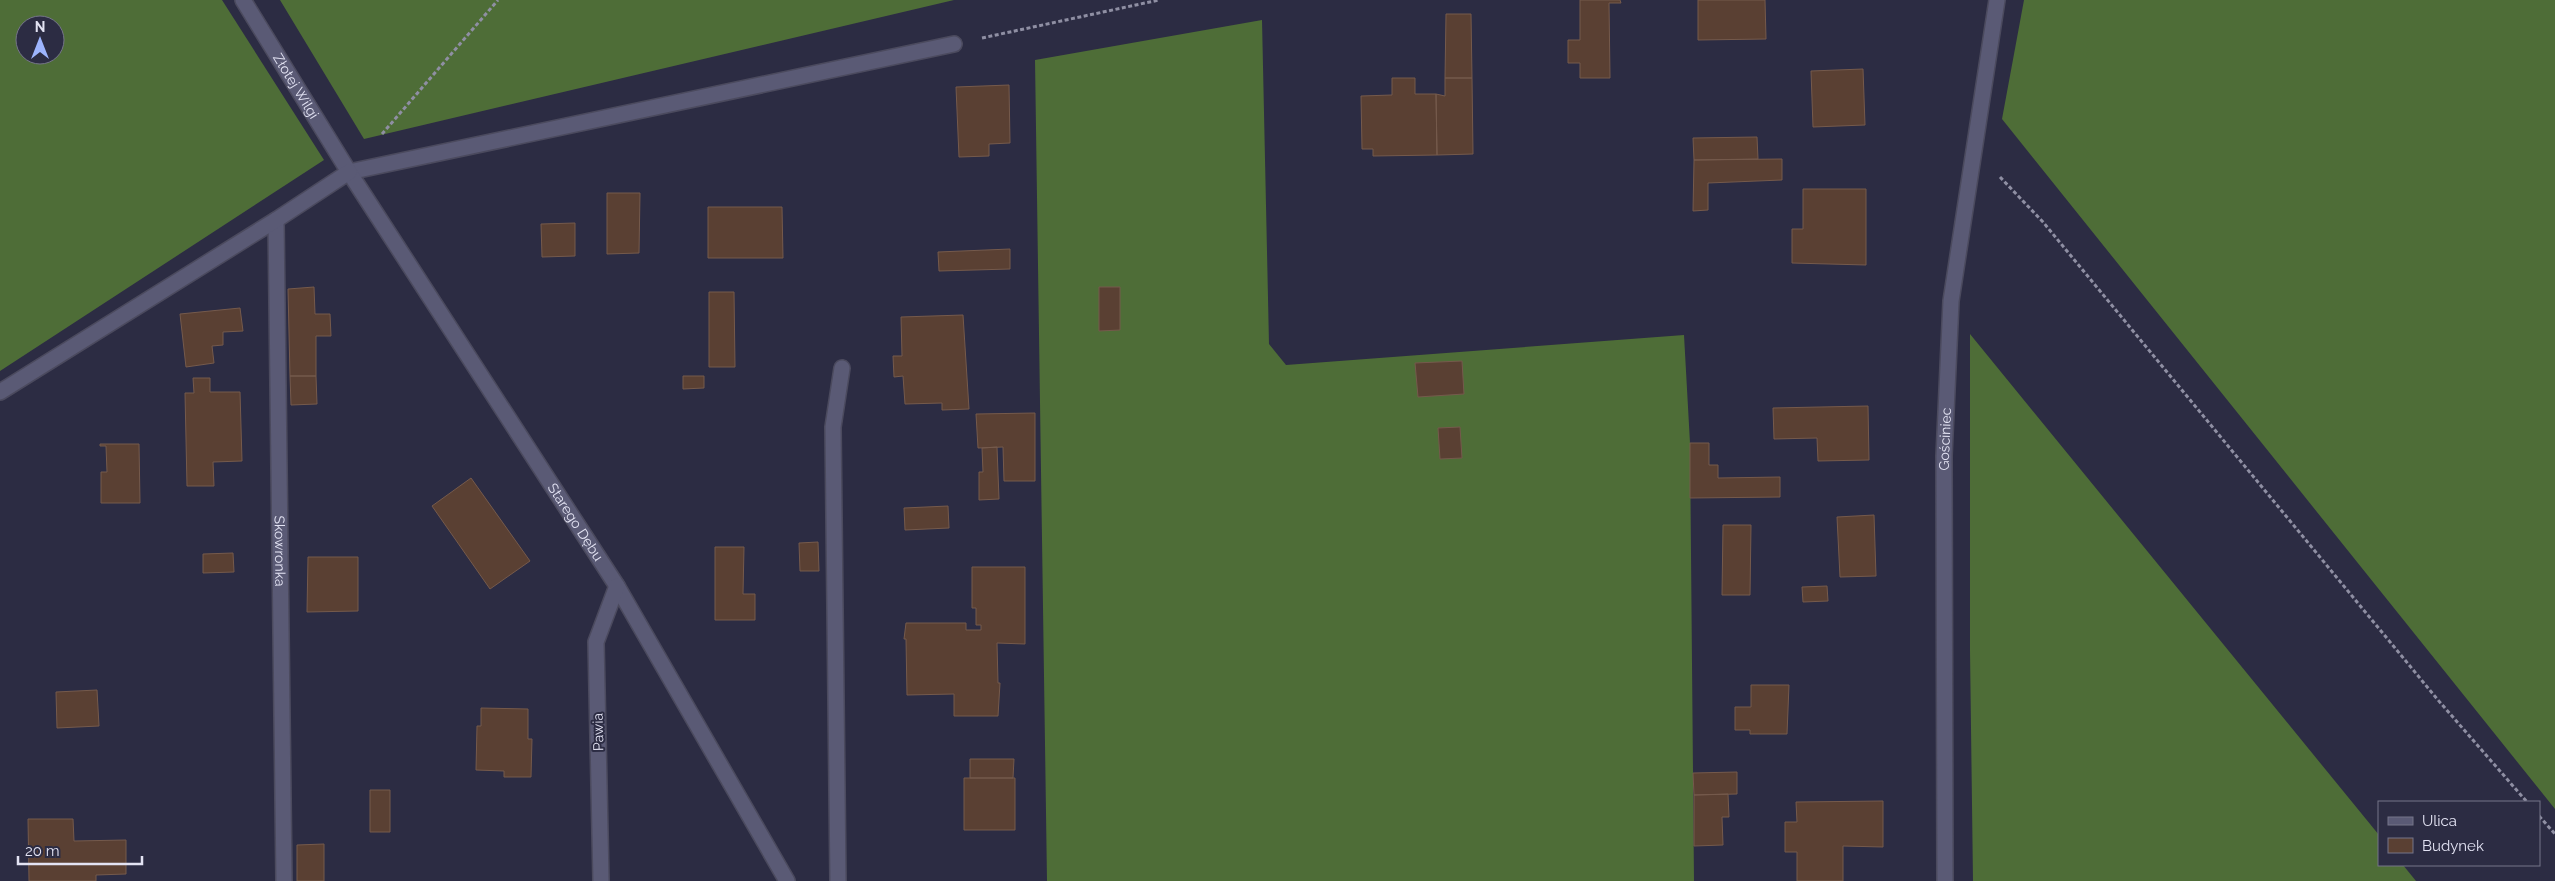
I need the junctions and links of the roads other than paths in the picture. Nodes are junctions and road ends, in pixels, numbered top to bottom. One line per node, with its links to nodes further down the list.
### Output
1 (242, 0): 4 (street, Złotej Wilgi)
2 (1998, 0): 13 (street, Gościniec)
3 (954, 44): 4 (street)
4 (349, 172): 5 (street); 8 (street, Starego Dębu)
5 (276, 220): 7 (street); 9 (street, Skowronka)
6 (842, 368): 12 (street)
7 (0, 392)
8 (617, 586): 10 (street, Pawia); 11 (street, Starego Dębu)
9 (284, 881)
10 (601, 881)
11 (788, 881)
12 (838, 881)
13 (1945, 881)

